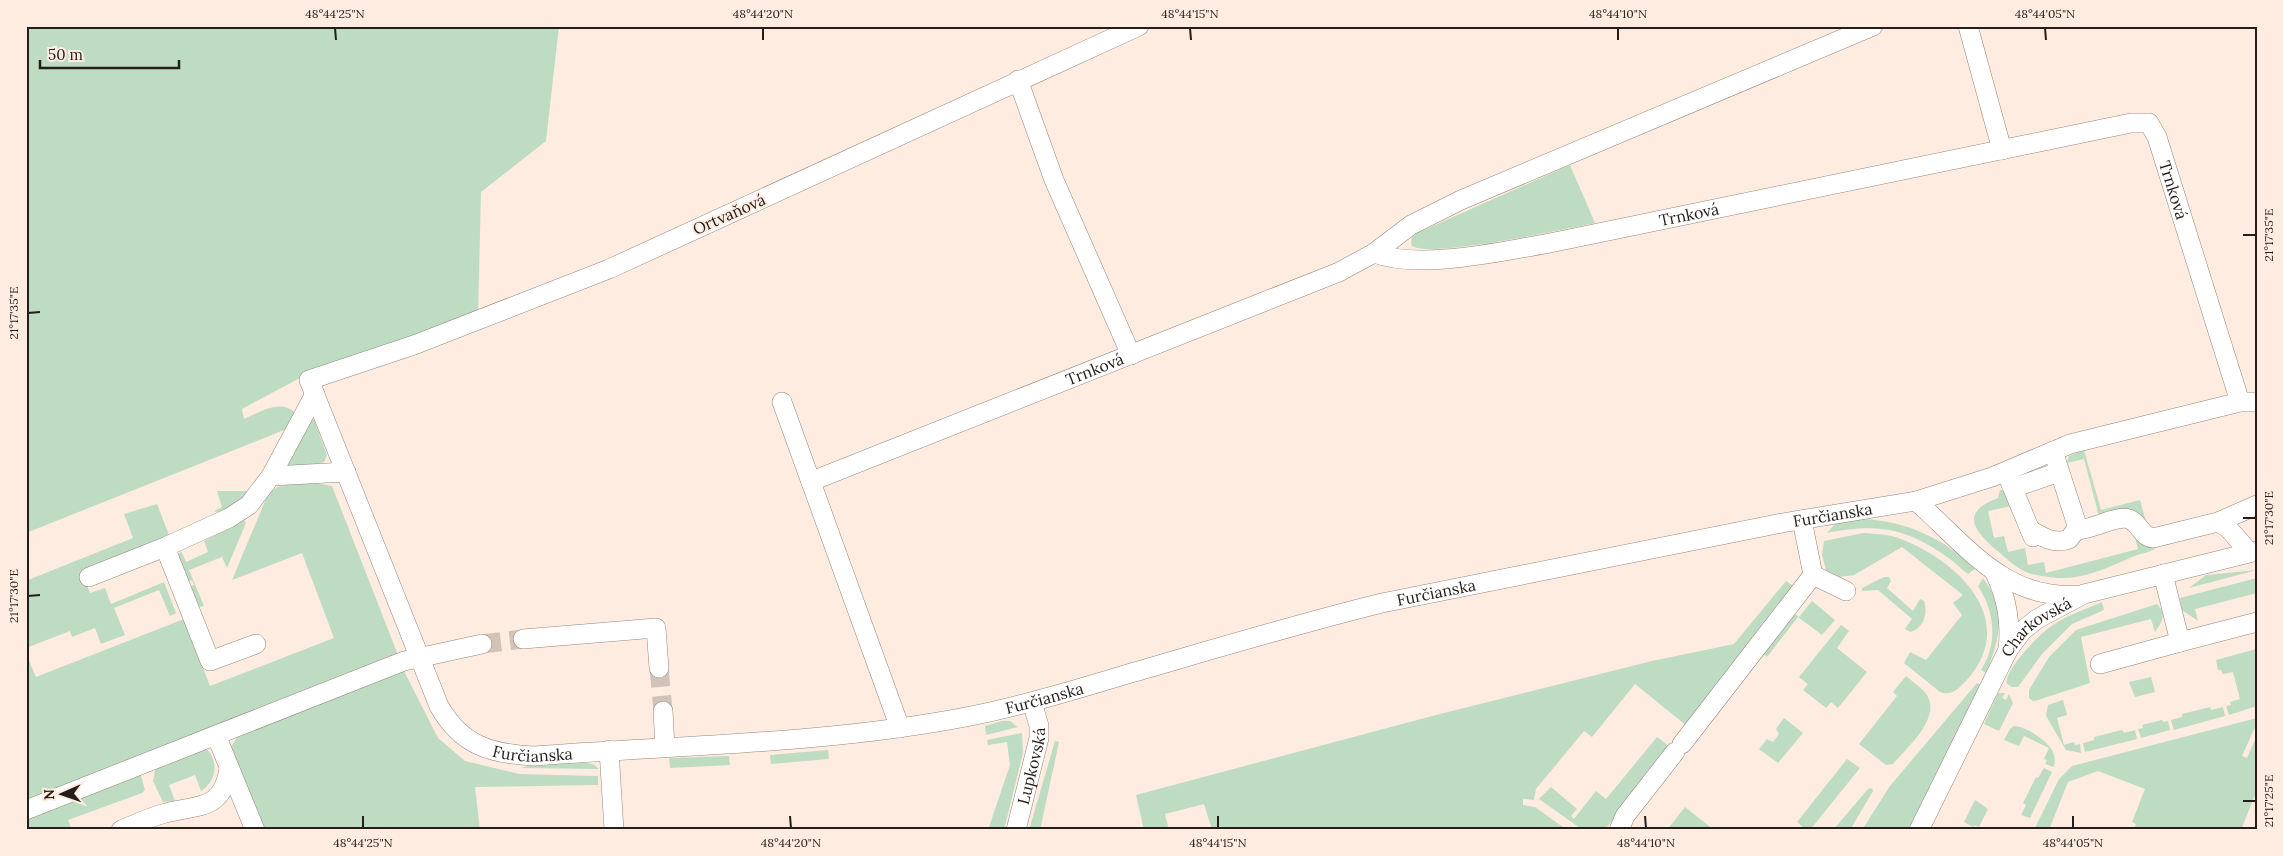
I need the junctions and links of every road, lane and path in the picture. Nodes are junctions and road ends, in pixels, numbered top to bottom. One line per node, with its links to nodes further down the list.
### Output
1 (1139, 26): 4 (street, Ortvaňová)
2 (1873, 26): 6 (street, Trnková)
3 (1968, 26): 5 (street)
4 (1018, 80): 7 (street); 8 (street, Ortvaňová)
5 (2002, 150): 6 (street, Trnková); 10 (street, Trnková)
6 (1374, 253): 7 (street, Trnková)
7 (1131, 355): 16 (street, Trnková)
8 (312, 387): 12 (street, Furčianska); 14 (street)
9 (782, 402): 16 (street)
10 (2248, 402): 11 (street, Furčianska)
11 (2052, 451): 13 (street); 15 (street, Furčianska)
12 (346, 472): 14 (street); 41 (street, Furčianska)
13 (2059, 472): 15 (street); 21 (street)
14 (271, 476): 22 (street)
15 (2009, 480): 17 (street, Furčianska); 21 (street)
16 (812, 481): 46 (street)
17 (1916, 501): 19 (street, Furčianska); 24 (street)
18 (2257, 505): 20 (street)
19 (1802, 520): 26 (street); 44 (street, Furčianska)
20 (2218, 522): 21 (street); 23 (street)
21 (2076, 530)
22 (165, 547): 27 (street); 38 (street)
23 (2253, 551): 25 (street, Charkovská)
24 (1995, 573): 28 (street); 31 (street)
25 (2163, 574): 30 (street, Charkovská); 37 (street)
26 (1813, 575): 29 (street); 56 (street)
27 (89, 576)
28 (2023, 587): 30 (street); 33 (street)
29 (1846, 591)
30 (2084, 594): 32 (street, Charkovská)
31 (2006, 602): 33 (street); 40 (street)
32 (2055, 608): 33 (street); 35 (street, Charkovská)
33 (2030, 612): 35 (street)
34 (2257, 622): 37 (street)
35 (2022, 631): 40 (street, Charkovská)
36 (523, 639): 43 (street)
37 (2180, 642): 42 (street)
38 (256, 644)
39 (482, 644): 41 (street)
40 (2008, 650): 57 (street, Charkovská)
41 (418, 657): 47 (street); 49 (street, Furčianska)
42 (2100, 664)
43 (659, 668)
44 (1032, 702): 46 (street, Furčianska); 55 (street, Lupkovská)
45 (663, 711): 48 (street)
46 (900, 728): 48 (street, Furčianska)
47 (216, 734): 50 (street); 51 (street)
48 (665, 746): 49 (street, Furčianska)
49 (609, 750): 54 (street)
50 (229, 769): 52 (street); 53 (street)
51 (26, 810)
52 (121, 830)
53 (255, 830)
54 (614, 830)
55 (1016, 830)
56 (1619, 830)
57 (1920, 830)

